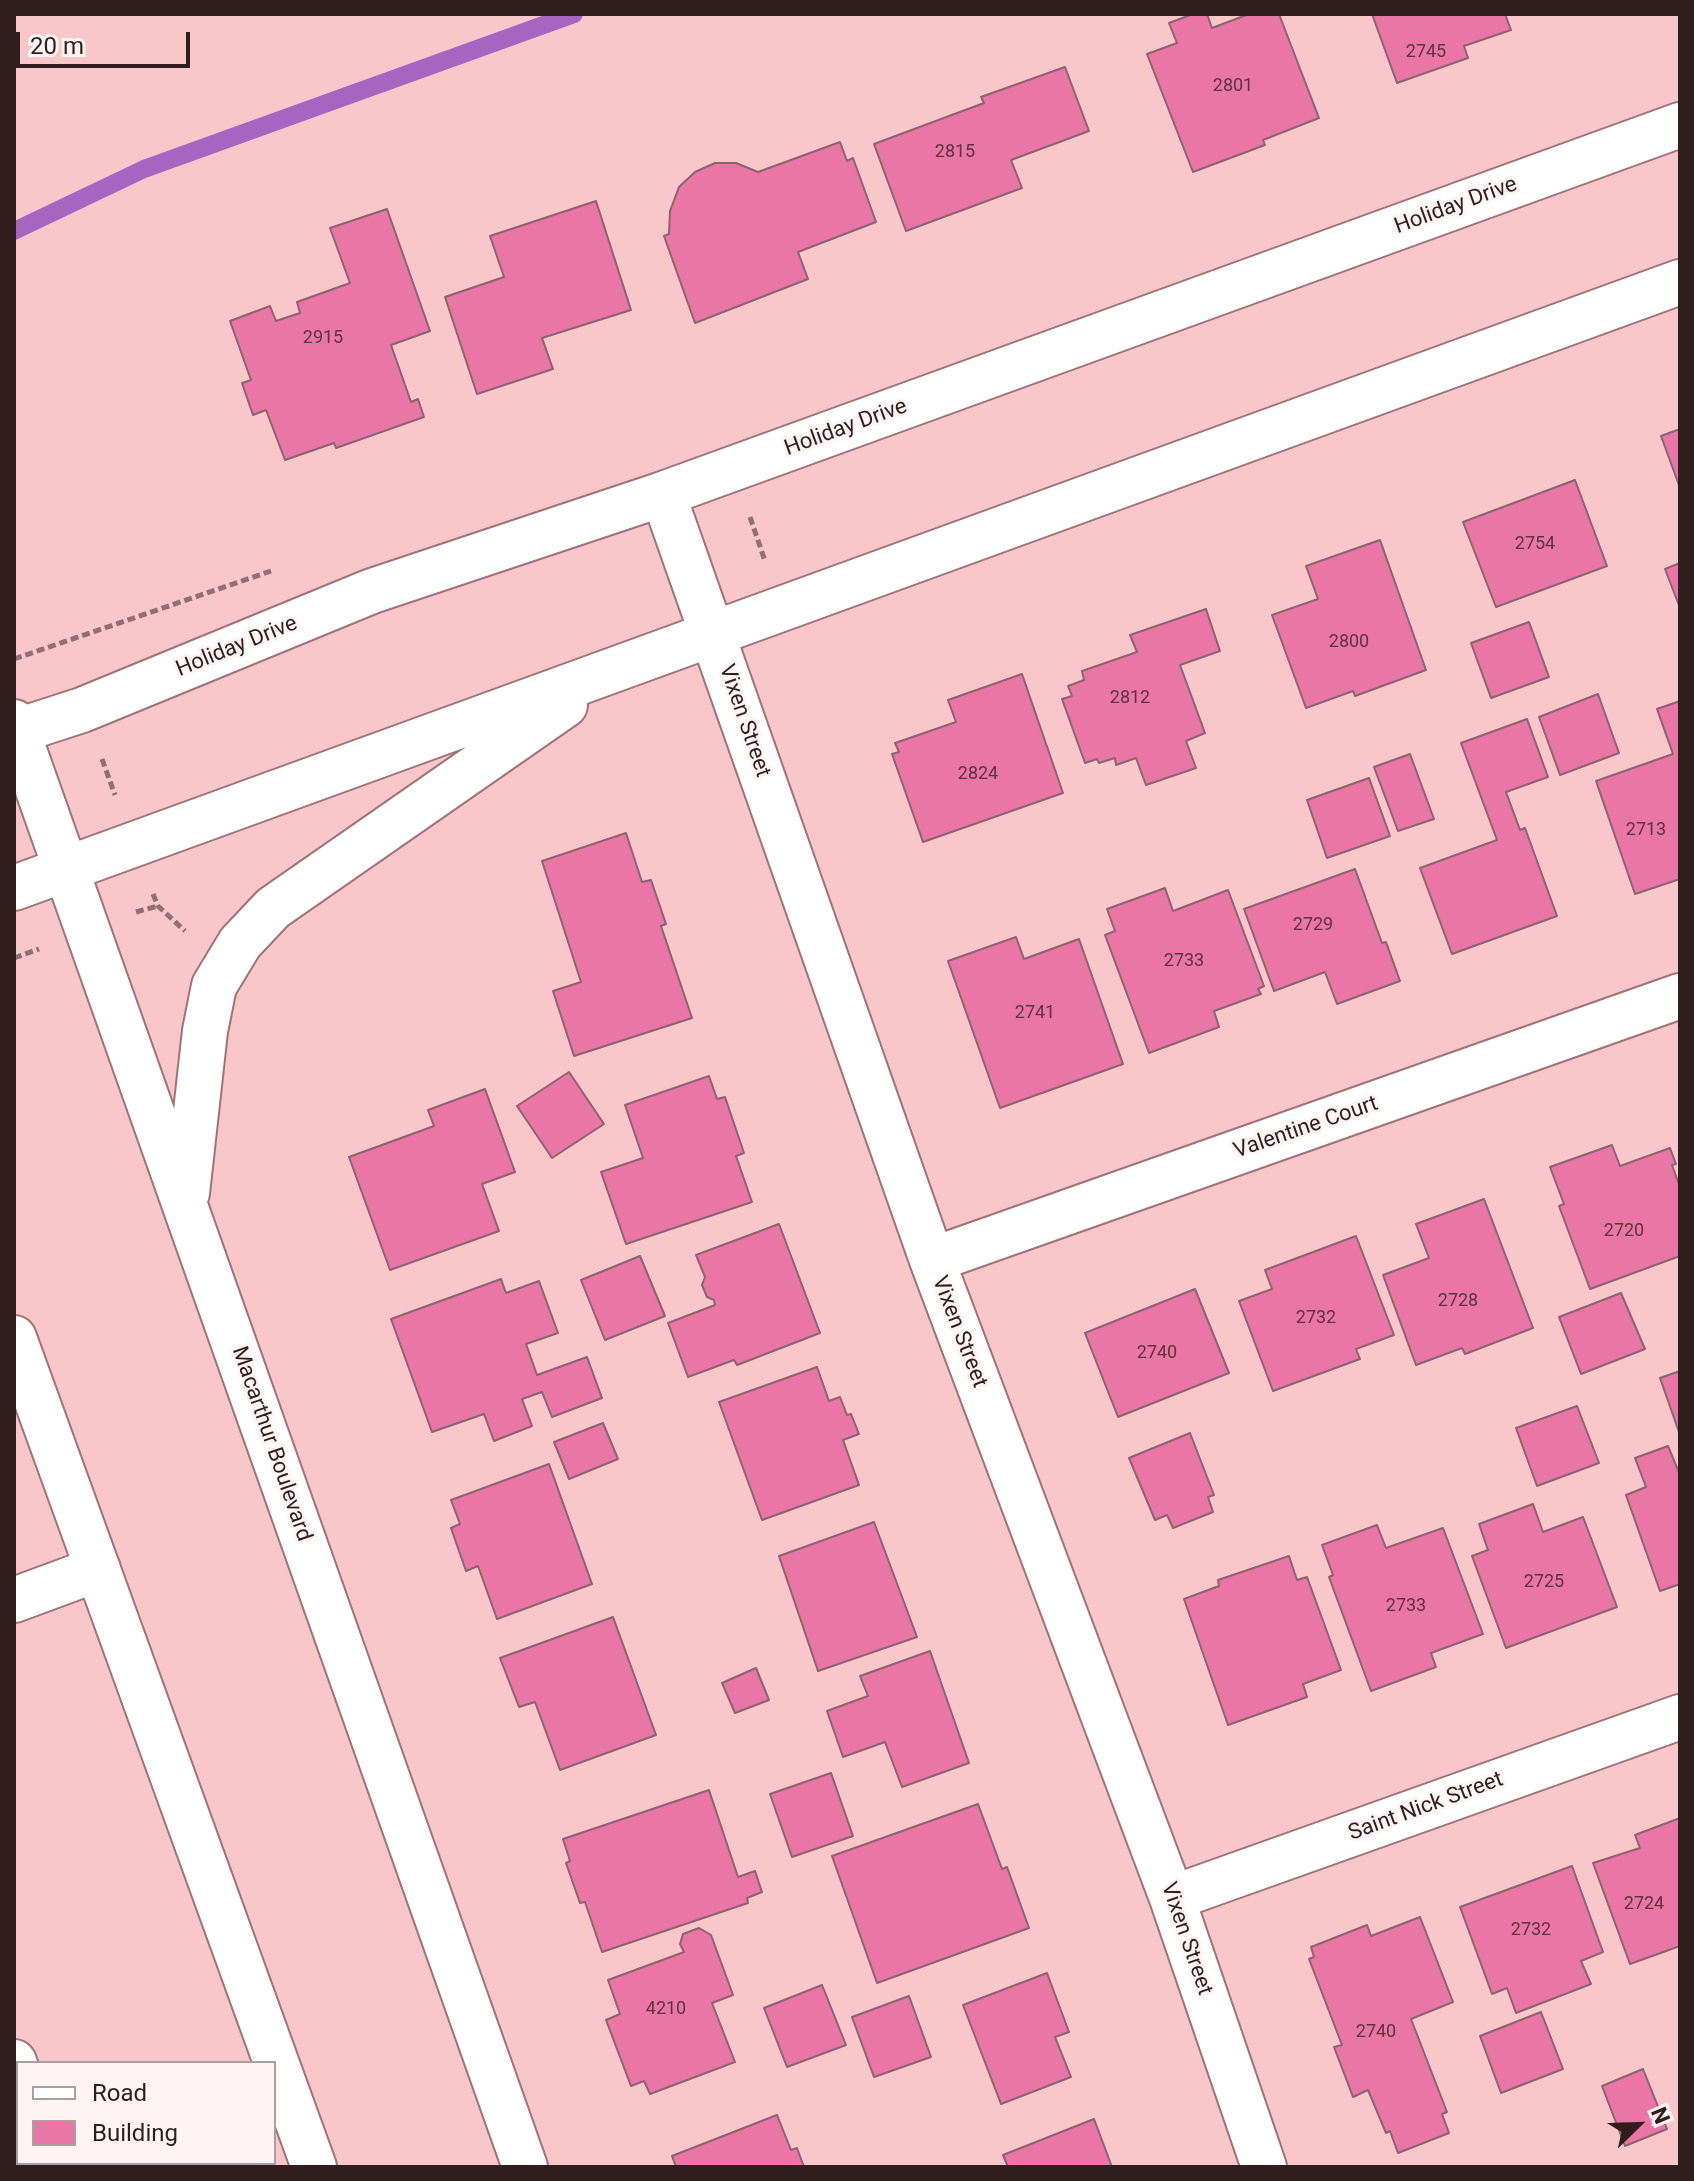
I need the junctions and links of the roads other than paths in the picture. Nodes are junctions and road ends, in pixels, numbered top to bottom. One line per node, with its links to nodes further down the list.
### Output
1 (1680, 125): 3 (street, Holiday Drive)
2 (1680, 282): 4 (street)
3 (663, 494): 4 (street, Vixen Street); 6 (street, Holiday Drive)
4 (714, 634): 5 (street); 11 (street, Vixen Street)
5 (613, 672): 7 (street); 10 (street)
6 (15, 728): 7 (street, Macarthur Boulevard)
7 (65, 870): 8 (street); 10 (street, Macarthur Boulevard)
8 (14, 888)
9 (1680, 996): 11 (street, Valentine Court)
10 (186, 1203): 20 (street, Macarthur Boulevard)
11 (932, 1260): 16 (street, Vixen Street)
12 (14, 1338): 13 (street)
13 (98, 1569): 14 (street); 17 (street)
14 (14, 1600)
15 (1680, 1717): 16 (street, Saint Nick Street)
16 (1172, 1898): 21 (street, Vixen Street)
17 (276, 2061)
18 (276, 2062): 19 (street)
19 (314, 2167)
20 (525, 2167)
21 (1264, 2167)

